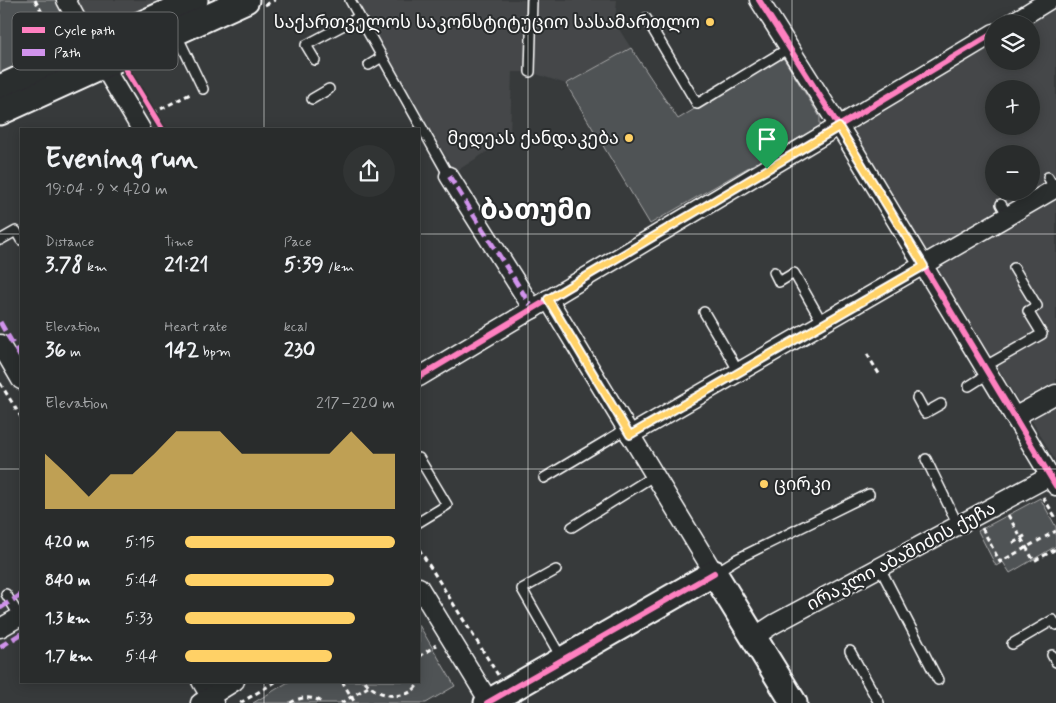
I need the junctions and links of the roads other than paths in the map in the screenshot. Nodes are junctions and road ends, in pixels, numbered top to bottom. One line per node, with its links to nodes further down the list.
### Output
1 (66, 0): 8 (street)
2 (195, 0): 9 (main road)
3 (246, 0): 13 (main road)
4 (350, 0): 11 (lane)
5 (532, 0): 23 (lane)
6 (759, 0): 16 (street)
7 (1049, 0): 10 (street)
8 (73, 12)
9 (174, 12)
10 (1025, 15)
11 (359, 17): 17 (lane); 18 (lane)
12 (646, 18): 16 (lane)
13 (178, 31)
14 (178, 36): 24 (lane)
15 (985, 38): 29 (street)
16 (789, 48): 29 (street)
17 (382, 57): 19 (lane); 31 (lane)
18 (315, 60)
19 (369, 64)
20 (55, 70): 25 (main road)
21 (74, 70): 28 (main road)
22 (106, 70): 30 (street)
23 (530, 72)
24 (202, 86)
25 (0, 88)
26 (329, 89): 27 (lane)
27 (312, 99)
28 (0, 112)
29 (839, 127): 35 (street); 38 (street)
30 (140, 128)
31 (449, 176): 39 (street)
32 (1052, 190): 35 (street)
33 (20, 238): 34 (lane)
34 (0, 240)
35 (924, 266): 41 (street); 44 (street)
36 (1014, 268): 44 (lane)
37 (774, 272): 41 (lane)
38 (548, 299): 39 (street); 53 (street)
39 (533, 309): 46 (street)
40 (704, 312): 45 (lane)
41 (822, 324): 45 (street)
42 (0, 344): 43 (street)
43 (5, 366): 47 (street)
44 (986, 371): 48 (lane); 52 (street)
45 (739, 372): 53 (street)
46 (420, 376)
47 (20, 379)
48 (969, 386)
49 (1056, 394): 52 (street)
50 (917, 398): 51 (lane)
51 (941, 404)
52 (1014, 417): 58 (street)
53 (628, 432): 56 (street); 57 (lane)
54 (926, 459): 61 (lane)
55 (420, 460): 60 (lane)
56 (655, 475): 62 (lane); 65 (street)
57 (544, 478)
58 (1053, 481): 61 (street, ირაკლი აბაშიძის ქუჩა)
59 (869, 494): 65 (lane)
60 (420, 521)
61 (958, 525): 63 (street, ირაკლი აბაშიძის ქუჩა)
62 (572, 527)
63 (880, 568): 71 (street, ირაკლი აბაშიძის ქუჩა); 75 (lane)
64 (556, 570): 74 (lane)
65 (714, 573): 71 (main road); 74 (main road)
66 (420, 589): 78 (street)
67 (6, 594): 68 (lane)
68 (20, 616): 70 (street)
69 (1056, 625): 72 (lane)
70 (0, 628)
71 (754, 637): 79 (main road)
72 (1012, 644)
73 (850, 651): 80 (lane)
74 (562, 660): 78 (main road)
75 (938, 680)
76 (231, 683): 77 (street)
77 (206, 696)
78 (489, 703)
79 (794, 703)
80 (879, 703)

